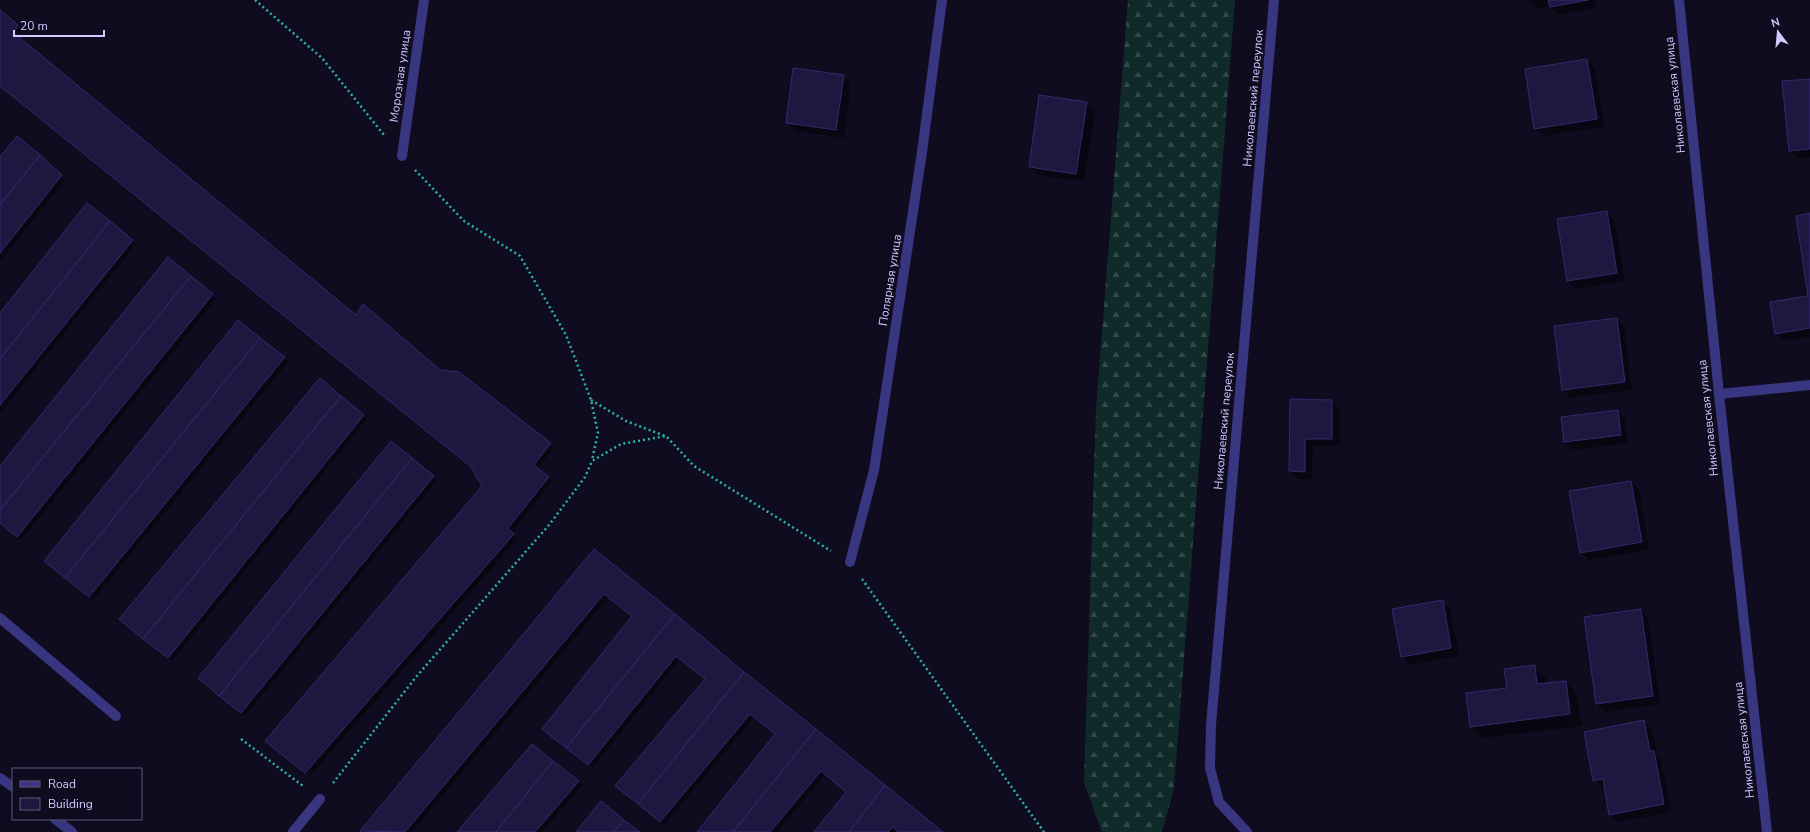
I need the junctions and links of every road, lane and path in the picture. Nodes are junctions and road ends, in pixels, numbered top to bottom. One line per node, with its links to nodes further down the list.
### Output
1 (255, 0): 6 (path)
2 (424, 0): 6 (street, Морозная улица)
3 (942, 0): 12 (street, Полярная улица)
4 (1274, 0): 23 (street, Николаевский переулок)
5 (1679, 0): 8 (street, Николаевская улица)
6 (402, 156): 9 (path)
7 (1810, 385): 8 (street)
8 (1719, 394): 24 (street, Николаевская улица)
9 (591, 400): 10 (path); 11 (path)
10 (666, 436): 11 (path); 12 (path)
11 (592, 461): 18 (path)
12 (850, 562): 22 (path)
13 (0, 618): 14 (street)
14 (116, 716)
15 (241, 739): 18 (path)
16 (0, 778): 17 (street)
17 (12, 786)
18 (320, 798): 21 (street)
19 (56, 820): 20 (street)
20 (72, 832)
21 (293, 832)
22 (1044, 832)
23 (1247, 832)
24 (1767, 832)

